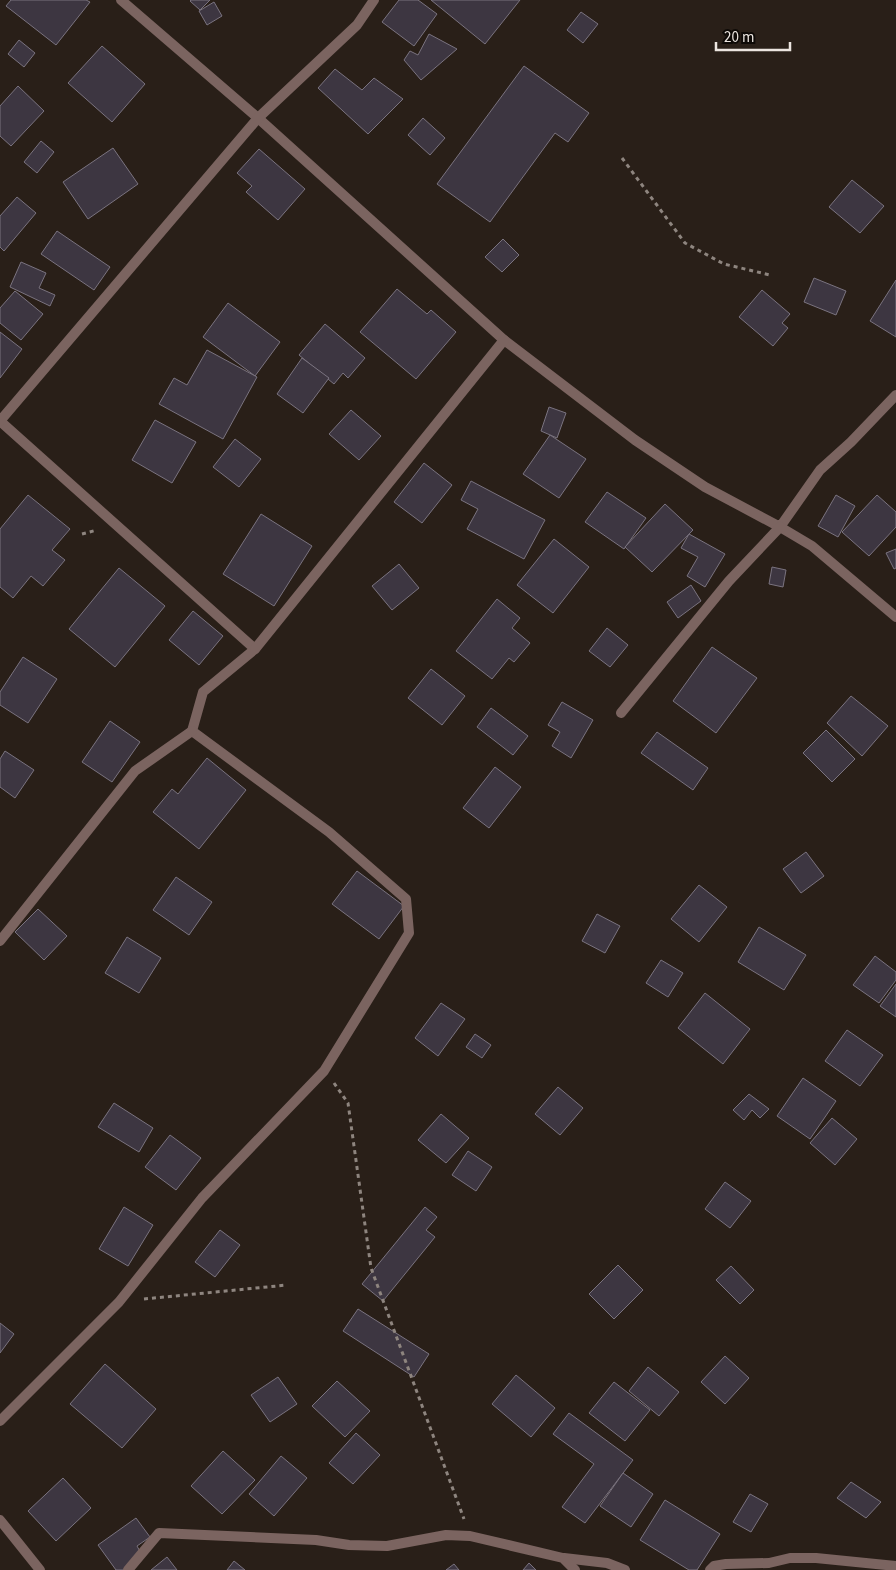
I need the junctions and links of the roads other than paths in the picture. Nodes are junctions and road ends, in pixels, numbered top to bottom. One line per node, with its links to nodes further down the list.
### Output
1 (121, 0): 3 (street)
2 (374, 0): 3 (street)
3 (258, 118): 4 (street); 6 (street)
4 (504, 340): 7 (street); 9 (street)
5 (896, 395): 7 (street)
6 (0, 421): 9 (street)
7 (780, 527): 8 (street); 10 (street)
8 (896, 617)
9 (255, 649): 11 (street)
10 (621, 713)
11 (192, 730): 12 (street); 13 (street)
12 (0, 941)
13 (0, 1421)
14 (0, 1520): 17 (street)
15 (563, 1558): 18 (street); 19 (street); 20 (street)
16 (896, 1566): 21 (street)
17 (40, 1570)
18 (128, 1570)
19 (575, 1570)
20 (625, 1570)
21 (710, 1570)

